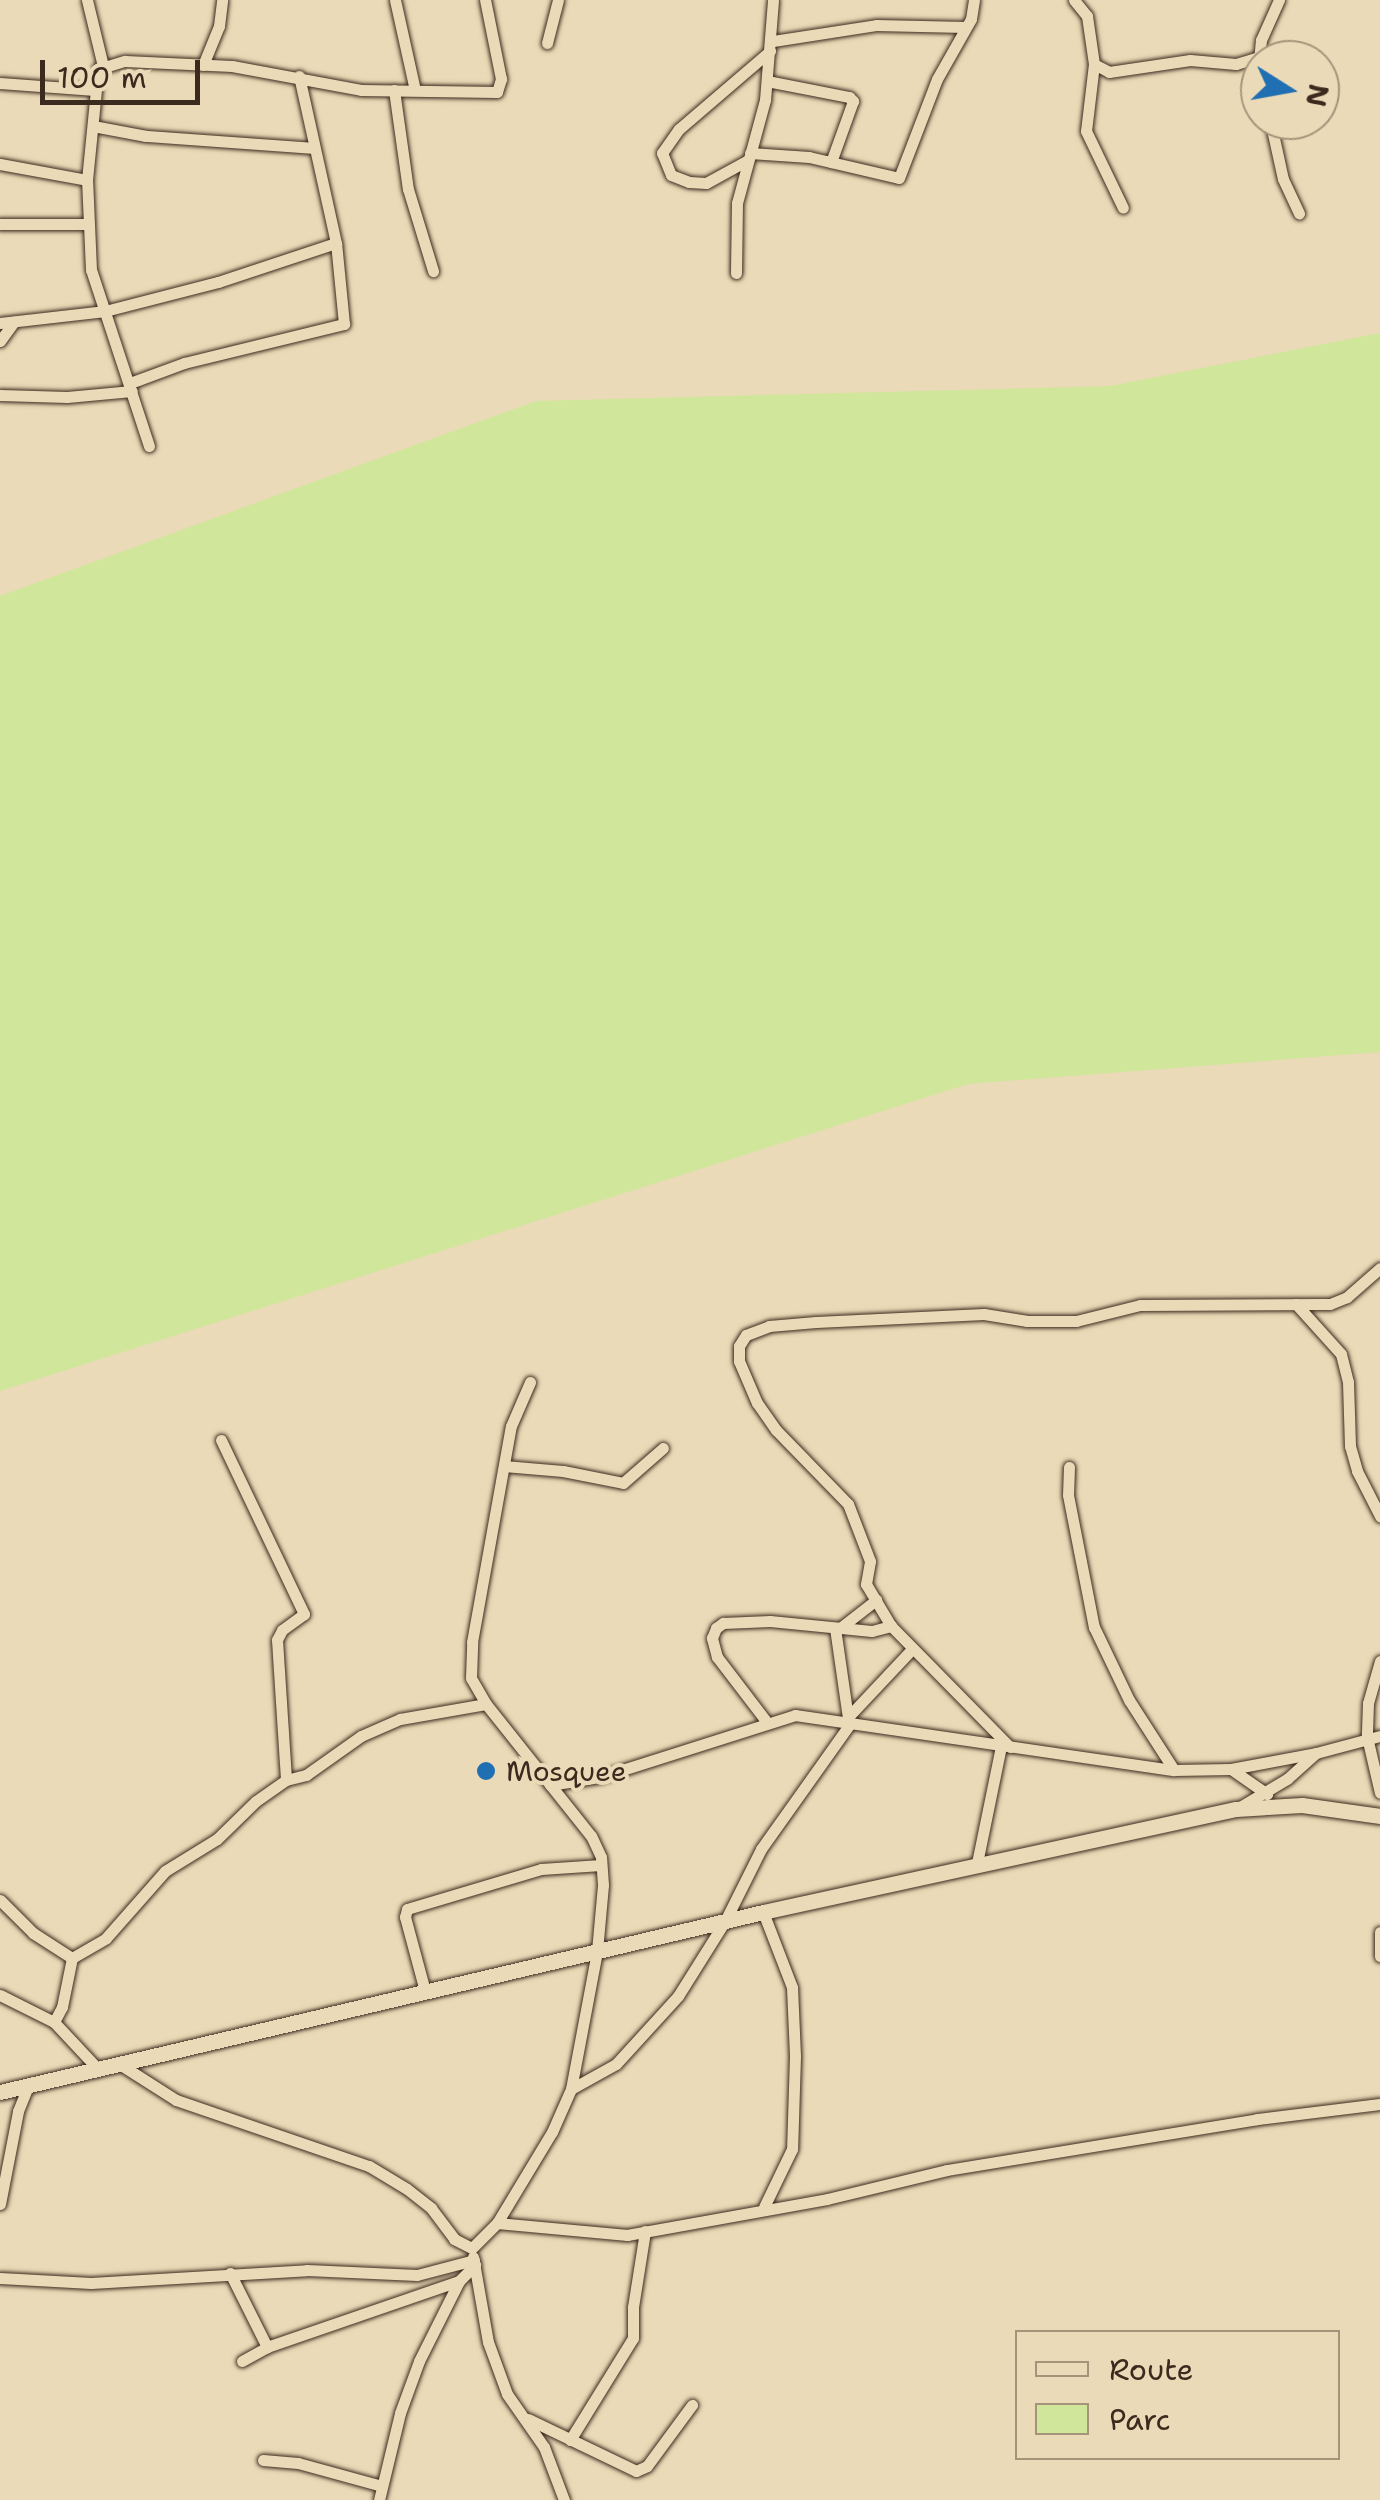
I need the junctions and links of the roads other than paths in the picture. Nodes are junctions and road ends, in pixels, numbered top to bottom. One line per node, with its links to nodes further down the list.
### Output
1 (87, 0): 17 (street)
2 (222, 0): 15 (street)
3 (396, 0): 23 (street)
4 (485, 0): 23 (street)
5 (558, 0): 12 (street)
6 (773, 0): 13 (street)
7 (974, 0): 10 (street)
8 (1074, 0): 16 (street)
9 (1279, 0): 11 (street)
10 (964, 28): 13 (street); 28 (street)
11 (1266, 40)
12 (547, 43)
13 (771, 46): 19 (street); 27 (street)
14 (1240, 63): 16 (street)
15 (203, 64): 17 (street); 18 (street)
16 (1094, 64): 31 (street)
17 (103, 66): 21 (street)
18 (298, 76): 22 (street); 26 (street)
19 (768, 81): 27 (street); 28 (street)
20 (0, 84): 21 (street)
21 (96, 90): 24 (street)
22 (394, 90): 23 (street); 36 (street)
23 (416, 90)
24 (94, 126): 26 (street); 30 (street)
25 (1274, 140): 32 (street)
26 (312, 148): 35 (street)
27 (749, 157): 28 (street); 37 (street)
28 (831, 162)
29 (0, 164): 30 (street)
30 (87, 180): 34 (street)
31 (1123, 208)
32 (1299, 213)
33 (0, 224): 34 (street)
34 (87, 224): 38 (street)
35 (336, 243): 38 (street); 41 (street)
36 (433, 271)
37 (736, 273)
38 (105, 312): 39 (street); 41 (street)
39 (7, 323): 40 (street)
40 (0, 341)
41 (131, 387): 42 (street); 43 (street)
42 (0, 394)
43 (149, 446)
44 (1380, 1268): 45 (street)
45 (1296, 1304): 51 (street); 52 (street)
46 (530, 1382): 49 (street)
47 (221, 1440): 65 (street)
48 (663, 1448): 49 (street)
49 (504, 1466): 57 (street)
50 (1069, 1467): 64 (street)
51 (1380, 1516)
52 (876, 1600): 53 (street); 54 (street)
53 (891, 1626): 54 (street); 55 (street)
54 (837, 1628): 58 (street); 59 (street)
55 (912, 1649): 58 (street); 61 (street)
56 (1380, 1662): 60 (street)
57 (486, 1704): 65 (street); 66 (street)
58 (850, 1720): 59 (street); 61 (street); 75 (street)
59 (766, 1721): 66 (street)
60 (1374, 1737): 62 (street); 68 (street)
61 (1006, 1746): 64 (street); 71 (street)
62 (1316, 1753): 63 (street); 67 (street)
63 (1231, 1769): 64 (street); 67 (street)
64 (1174, 1770)
65 (286, 1780): 79 (street)
66 (550, 1785): 72 (street)
67 (1267, 1794): 69 (street)
68 (1380, 1794)
69 (1236, 1809): 70 (street); 71 (street)
70 (1380, 1816)
71 (977, 1863): 74 (street)
72 (601, 1865): 77 (street); 80 (street)
73 (0, 1900): 79 (street)
74 (763, 1912): 75 (street); 90 (street)
75 (726, 1921): 77 (street); 86 (street)
76 (1380, 1932): 78 (street)
77 (596, 1950): 80 (street); 86 (street)
78 (1380, 1956)
79 (72, 1958): 82 (street)
80 (426, 1991): 83 (street)
81 (0, 1996): 82 (street)
82 (54, 2022): 84 (street)
83 (118, 2063): 84 (street); 93 (street)
84 (98, 2069): 85 (street)
85 (28, 2086): 87 (street); 89 (street)
86 (571, 2089): 91 (street)
87 (0, 2092)
88 (1380, 2104): 90 (street)
89 (0, 2204)
90 (764, 2207): 92 (street)
91 (497, 2224): 92 (street); 93 (street)
92 (645, 2231): 101 (street)
93 (474, 2258): 94 (street); 96 (street); 100 (street)
94 (230, 2273): 95 (street); 97 (street)
95 (0, 2278)
96 (459, 2281): 97 (street); 103 (street)
97 (267, 2347): 98 (street)
98 (242, 2361)
99 (692, 2406): 101 (street)
100 (524, 2416): 101 (street); 105 (street)
101 (570, 2440)
102 (263, 2460): 103 (street)
103 (382, 2486): 104 (street)
104 (379, 2500)
105 (564, 2500)

